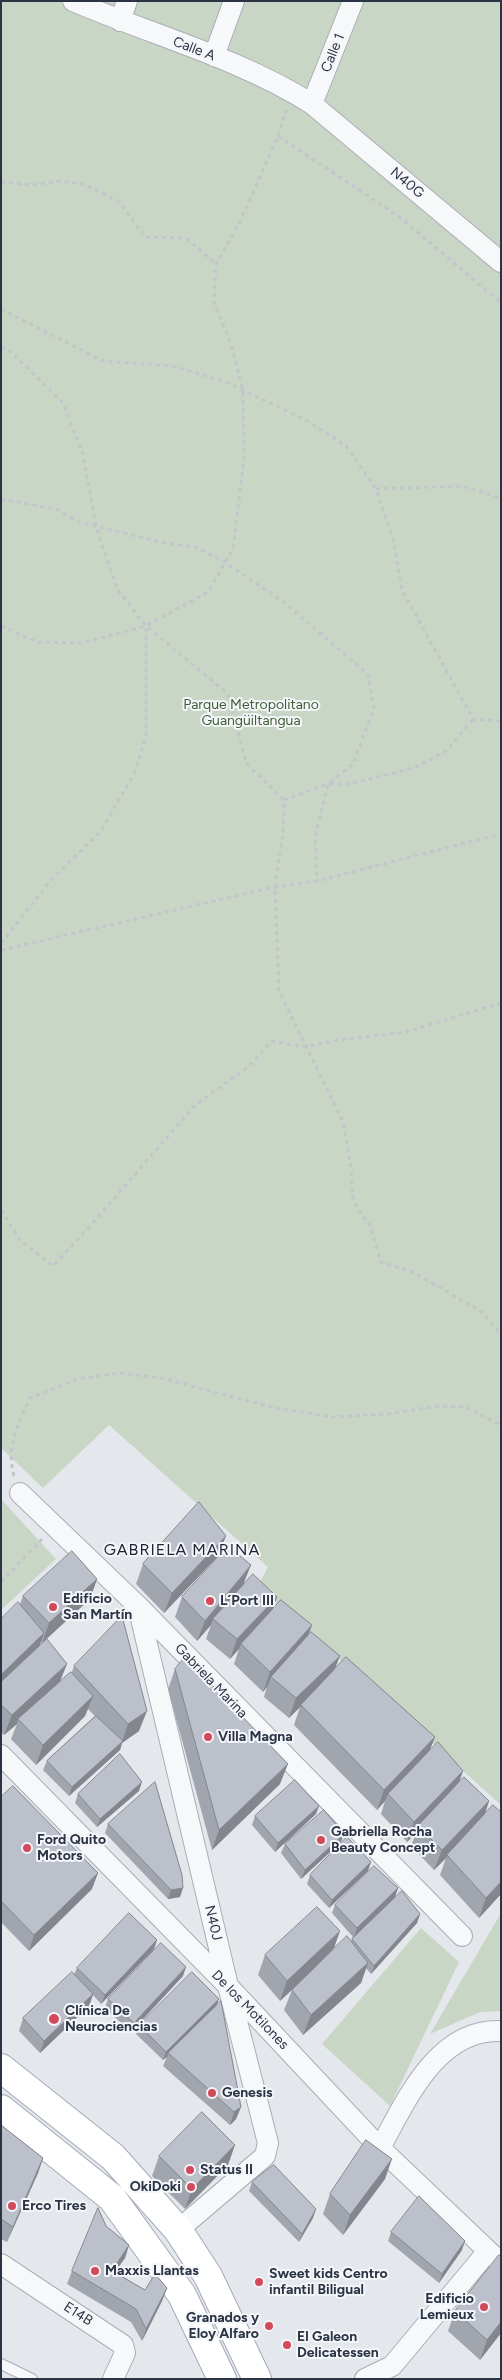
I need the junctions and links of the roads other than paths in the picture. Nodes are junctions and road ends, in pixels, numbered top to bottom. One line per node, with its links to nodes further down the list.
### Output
1 (72, 1): 5 (street, Calle A)
2 (127, 1): 5 (street)
3 (234, 1): 6 (street)
4 (354, 1): 7 (street, Calle 1)
5 (120, 21): 6 (street, Calle A)
6 (214, 56): 7 (street, Calle A)
7 (312, 104): 8 (street, N40G)
8 (501, 262)
9 (20, 1493): 10 (street, Gabriela Marina)
10 (138, 1606): 12 (street, Gabriela Marina); 13 (street, N40J)
11 (1, 1755): 13 (street, De los Motilones)
12 (462, 1936)
13 (228, 1986): 17 (street, De los Motilones); 18 (street, N40J)
14 (501, 2031): 17 (street)
15 (1, 2068): 18 (main road)
16 (1, 2109): 24 (main road)
17 (380, 2148): 19 (street, De los Motilones)
18 (184, 2239): 25 (main road); 26 (main road)
19 (494, 2257): 27 (street)
20 (1, 2264): 23 (street, E14B)
21 (1, 2364): 22 (lane)
22 (32, 2379)
23 (114, 2379)
24 (222, 2379)
25 (257, 2379)
26 (273, 2379)
27 (364, 2379)

